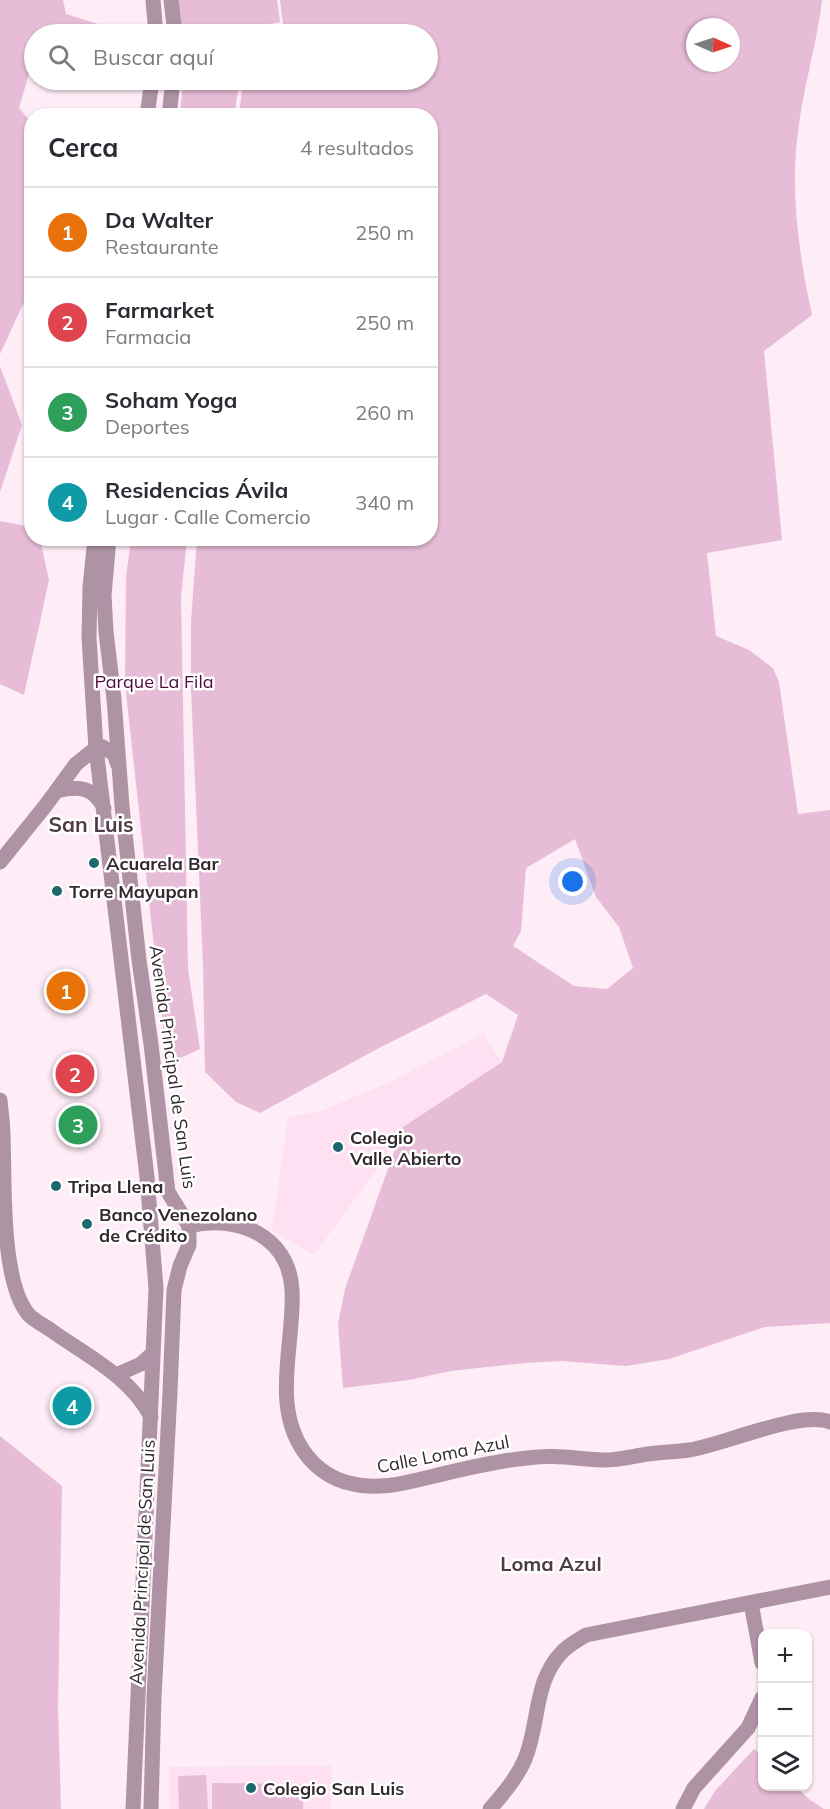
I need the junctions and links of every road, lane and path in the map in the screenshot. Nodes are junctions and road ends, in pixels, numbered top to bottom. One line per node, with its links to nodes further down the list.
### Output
1 (153, 0): 3 (street)
2 (171, 0): 4 (street)
3 (155, 24)
4 (174, 24)
5 (151, 90): 7 (street)
6 (172, 90): 8 (street)
7 (148, 108)
8 (170, 108)
9 (94, 546): 12 (street, Avenida Principal de San Luis)
10 (109, 546): 11 (street, Avenida Principal de San Luis)
11 (112, 686): 12 (street); 14 (street, Avenida Principal de San Luis)
12 (92, 687): 13 (street, Avenida Principal de San Luis)
13 (96, 748): 14 (street); 15 (street); 16 (street, Avenida Principal de San Luis)
14 (119, 768): 19 (street, Avenida Principal de San Luis)
15 (56, 791): 16 (street); 17 (street)
16 (104, 808): 20 (street, Avenida Principal de San Luis)
17 (0, 862)
18 (0, 1100): 22 (street)
19 (186, 1221): 20 (street, Calle Loma Azul); 24 (street, Calle Loma Azul); 30 (street, Avenida Principal de San Luis)
20 (152, 1226): 21 (street, Avenida Principal de San Luis)
21 (153, 1353): 22 (street); 23 (street, Avenida Principal de San Luis)
22 (116, 1375): 23 (street)
23 (151, 1418): 29 (street, Avenida Principal de San Luis)
24 (830, 1422)
25 (830, 1587): 26 (street)
26 (751, 1603): 27 (street); 31 (street)
27 (758, 1641)
28 (758, 1707): 32 (street)
29 (133, 1809)
30 (151, 1809)
31 (490, 1809)
32 (683, 1809)

